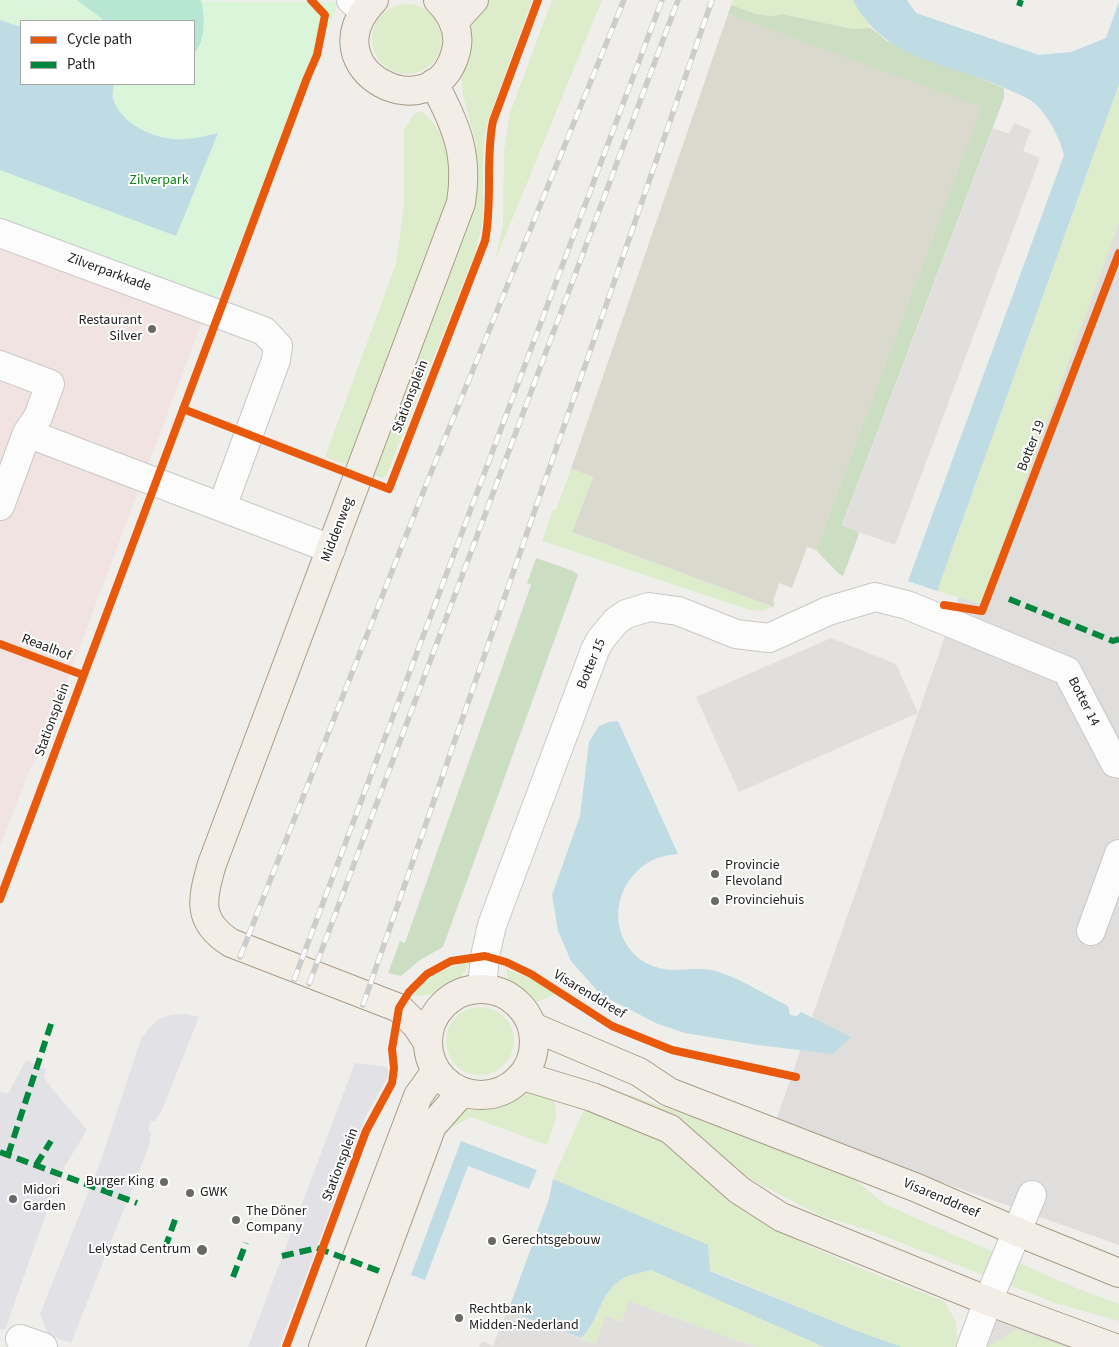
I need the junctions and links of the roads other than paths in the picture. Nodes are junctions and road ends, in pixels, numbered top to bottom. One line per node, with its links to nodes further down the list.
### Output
1 (438, 0): 4 (main road)
2 (474, 0): 4 (main road)
3 (363, 4): 5 (main road)
4 (454, 22): 5 (main road)
5 (434, 83): 11 (main road, Middenweg)
6 (0, 233): 10 (street, Zilverparkkade)
7 (0, 365): 8 (street)
8 (27, 433): 9 (street); 10 (street)
9 (0, 506)
10 (222, 507): 11 (street)
11 (331, 549): 18 (main road, Middenweg)
12 (977, 633): 13 (street, Botter 14); 16 (street, Botter 15)
13 (1119, 764)
14 (1119, 854): 15 (street)
15 (1091, 931)
16 (482, 988): 17 (main road); 19 (main road)
17 (441, 1006): 18 (main road); 20 (main road)
18 (399, 1008): 20 (main road)
19 (533, 1027): 22 (main road); 25 (main road, Visarenddreef)
20 (428, 1043): 21 (main road)
21 (436, 1071): 23 (main road); 28 (main road)
22 (523, 1076): 23 (main road); 27 (main road)
23 (462, 1092): 29 (main road)
24 (1032, 1194): 25 (street)
25 (1018, 1232): 26 (main road, Visarenddreef); 27 (street)
26 (1119, 1272)
27 (988, 1300): 30 (street); 31 (main road)
28 (323, 1347)
29 (350, 1347)
30 (971, 1347)
31 (1112, 1347)

